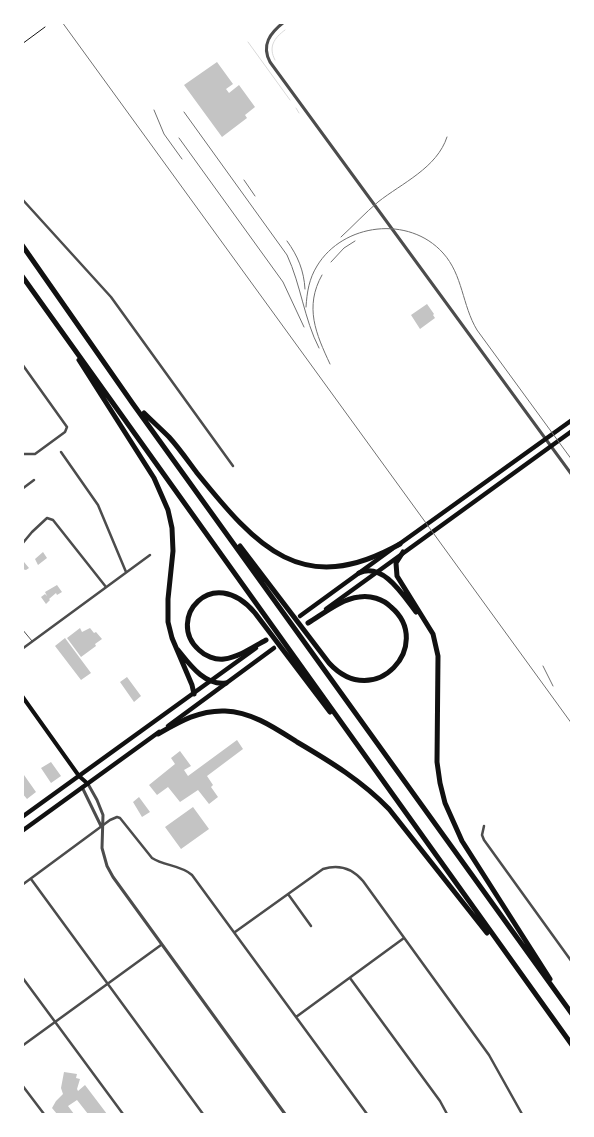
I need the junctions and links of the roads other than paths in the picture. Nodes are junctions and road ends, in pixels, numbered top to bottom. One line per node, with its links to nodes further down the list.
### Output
1 (284, 22): 10 (street)
2 (22, 199): 14 (street)
3 (22, 245): 7 (highway)
4 (22, 276): 5 (highway)
5 (54, 320): 35 (highway); 38 (highway)
6 (22, 364): 13 (street)
7 (133, 404): 21 (highway); 28 (highway)
8 (572, 420): 10 (main road)
9 (572, 431): 11 (main road)
10 (545, 439): 11 (street); 21 (main road)
11 (550, 446): 15 (street); 22 (main road)
12 (60, 452): 25 (street)
13 (22, 454)
14 (233, 466)
15 (572, 475)
16 (34, 480): 17 (street)
17 (22, 489)
18 (27, 538): 19 (lane); 20 (street); 27 (street)
19 (22, 540)
20 (22, 544)
21 (400, 544): 26 (main road)
22 (403, 552): 24 (main road); 32 (highway)
23 (150, 555): 25 (street)
24 (377, 571): 26 (highway); 30 (main road); 32 (highway)
25 (126, 572): 27 (street)
26 (359, 573): 29 (main road)
27 (106, 587): 34 (street)
28 (280, 602): 30 (highway); 63 (highway)
29 (300, 616)
30 (307, 623)
31 (22, 629): 34 (lane)
32 (433, 634): 63 (highway)
33 (267, 640): 38 (highway); 39 (main road)
34 (32, 642): 37 (street)
35 (174, 645): 39 (highway); 41 (highway)
36 (274, 648): 40 (main road)
37 (22, 649)
38 (292, 658): 62 (highway)
39 (211, 682): 40 (highway); 41 (main road)
40 (226, 683): 43 (main road)
41 (194, 694): 44 (main road)
42 (22, 696): 44 (main road)
43 (158, 734): 45 (main road); 62 (highway)
44 (79, 776): 45 (main road); 46 (main road); 47 (main road)
45 (88, 784): 46 (main road); 49 (street)
46 (82, 788): 49 (street); 50 (main road)
47 (22, 817)
48 (484, 826): 58 (street)
49 (102, 827): 51 (street); 55 (street); 57 (street)
50 (22, 831)
51 (31, 879): 52 (street); 61 (street)
52 (22, 885)
53 (288, 894): 54 (street); 55 (street); 56 (street)
54 (310, 926)
55 (235, 932): 64 (street)
56 (404, 938): 60 (street); 75 (street)
57 (161, 945): 61 (street); 72 (street)
58 (572, 962)
59 (22, 977): 65 (street)
60 (350, 978): 64 (street); 74 (street)
61 (108, 984): 65 (street); 71 (street)
62 (535, 994): 66 (highway)
63 (571, 1014)
64 (296, 1017): 73 (street)
65 (56, 1022): 67 (street); 70 (street)
66 (572, 1045)
67 (22, 1046)
68 (22, 1085): 69 (street)
69 (44, 1114)
70 (123, 1114)
71 (203, 1114)
72 (285, 1114)
73 (367, 1114)
74 (447, 1114)
75 (522, 1114)

